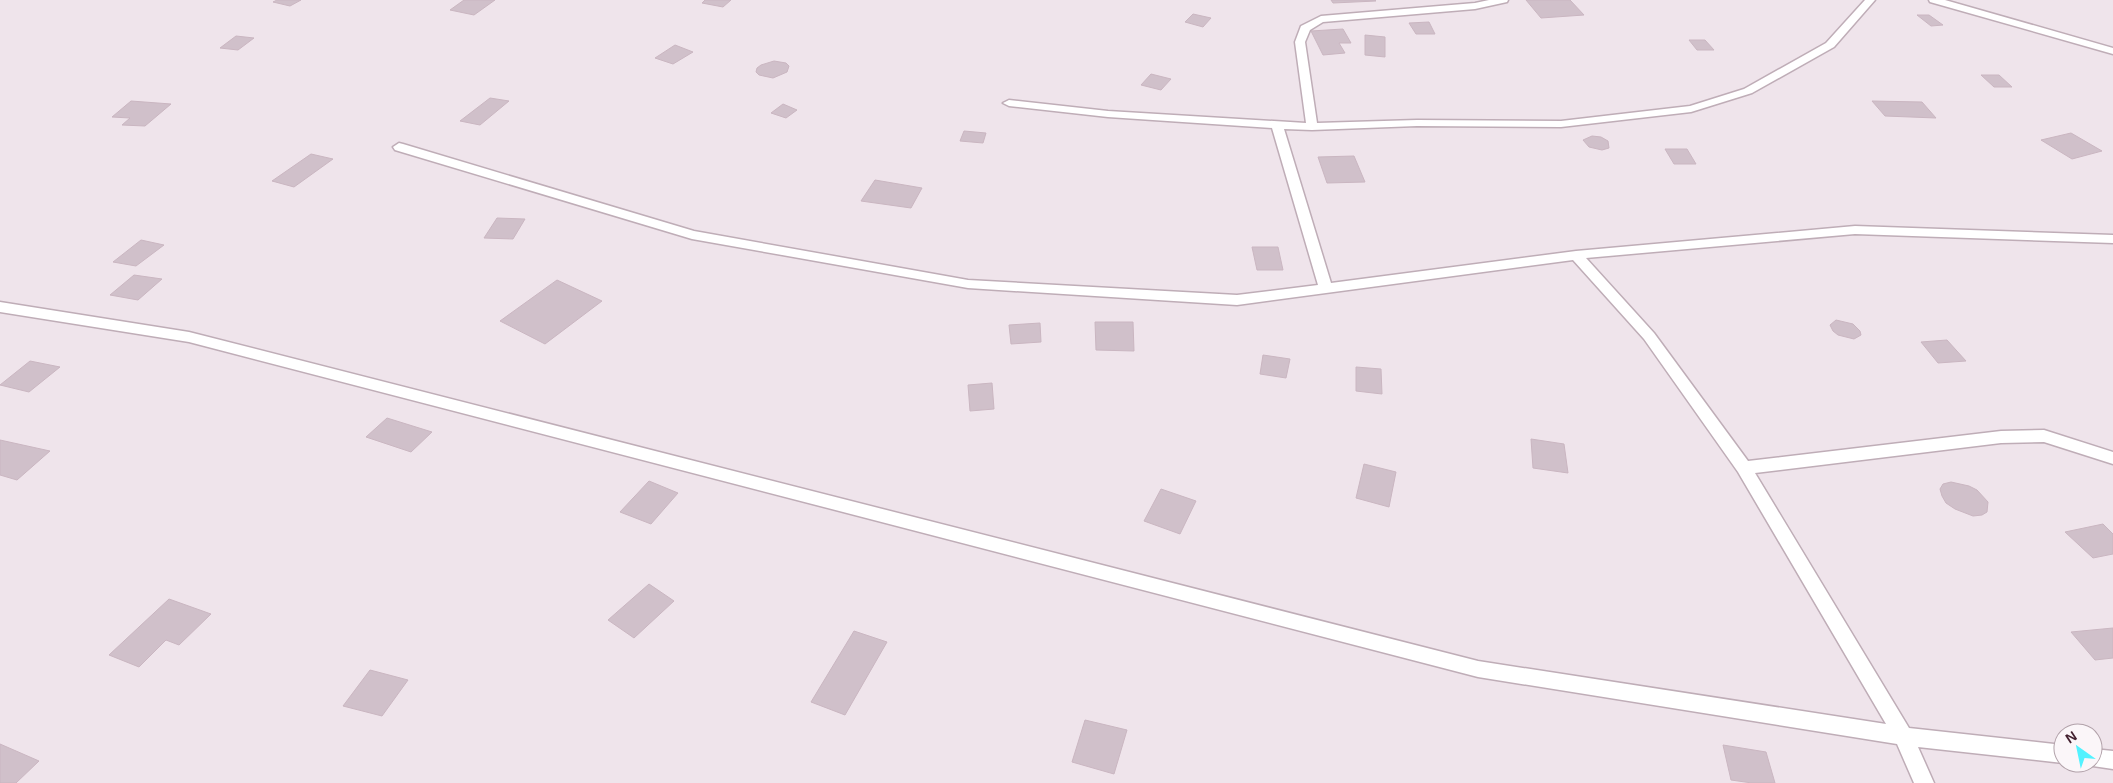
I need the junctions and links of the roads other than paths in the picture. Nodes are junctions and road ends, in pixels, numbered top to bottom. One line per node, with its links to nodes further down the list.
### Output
1 (1503, 0): 7 (street)
2 (1870, 0): 7 (street)
3 (1934, 0): 4 (street)
4 (2113, 52)
5 (1009, 103): 6 (street)
6 (1277, 125): 7 (street); 11 (street)
7 (1312, 127)
8 (399, 147): 11 (street)
9 (2113, 239): 10 (street)
10 (1576, 255): 11 (street); 14 (street)
11 (1326, 288)
12 (0, 307): 15 (street)
13 (2113, 458): 14 (street)
14 (1744, 468): 15 (street)
15 (1903, 736): 16 (street); 17 (street)
16 (2053, 753)
17 (1924, 783)

